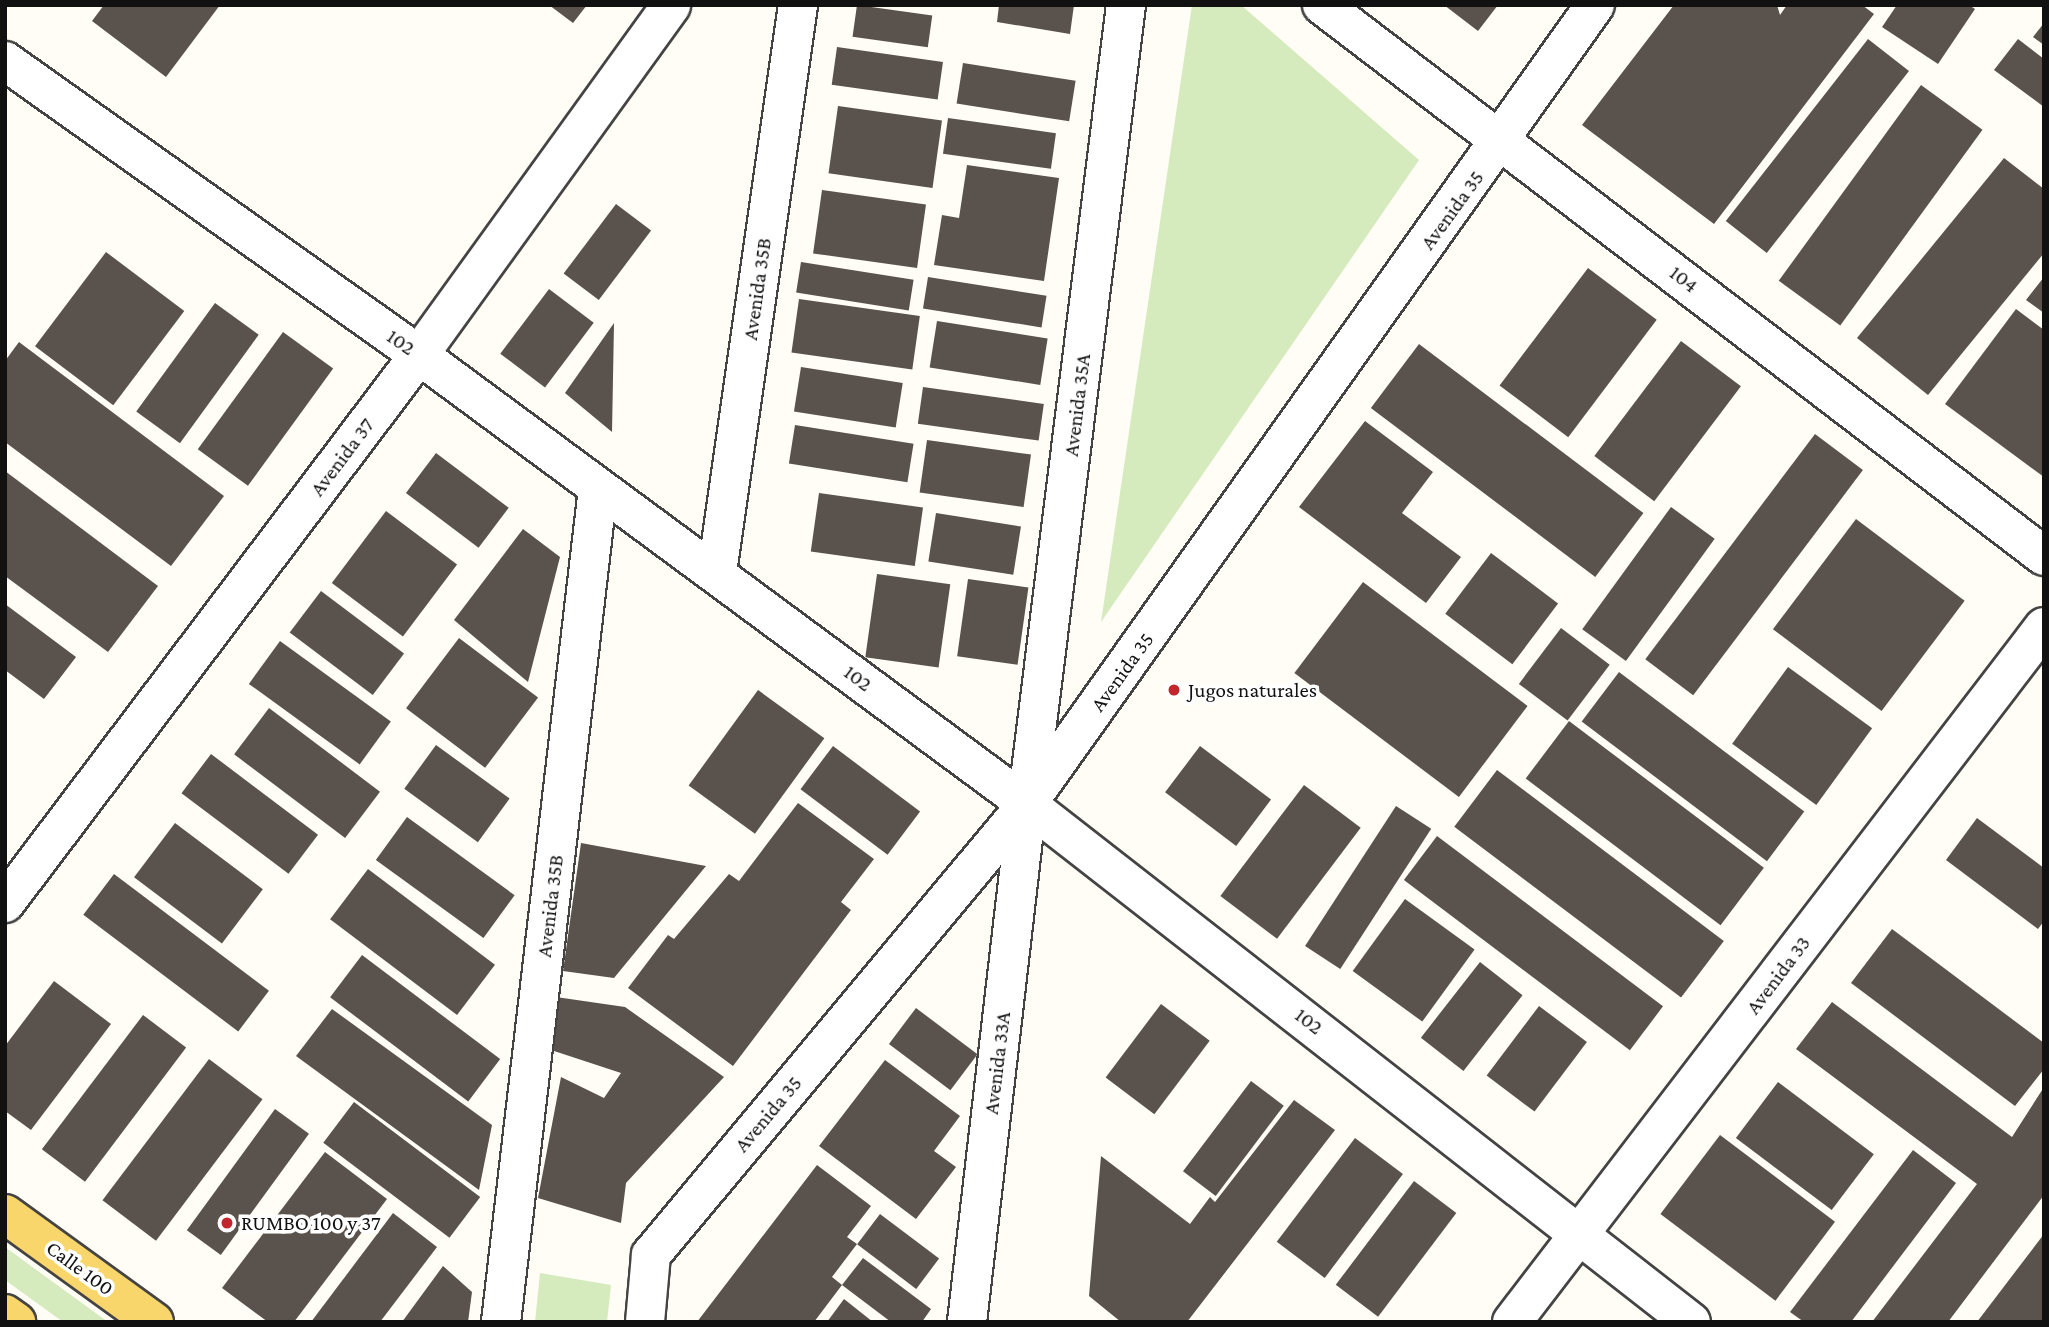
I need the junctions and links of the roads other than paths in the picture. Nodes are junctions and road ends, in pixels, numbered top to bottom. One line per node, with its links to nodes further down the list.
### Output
1 (671, 5): 8 (street, Avenida 37)
2 (798, 5): 11 (street, Avenida 35B)
3 (1126, 5): 13 (street, Avenida 35A)
4 (1322, 5): 7 (street, 104)
5 (1595, 5): 7 (street, Avenida 35)
6 (5, 61): 8 (street, 102)
7 (1503, 139): 10 (street, 104); 13 (street, Avenida 35)
8 (419, 355): 9 (street, 102); 14 (street, Avenida 37)
9 (598, 489): 11 (street, 102); 20 (street, Avenida 35B)
10 (2044, 556)
11 (717, 572): 13 (street, 102)
12 (2044, 627): 16 (street, Avenida 33)
13 (1027, 804): 16 (street, 102); 21 (street, Avenida 35); 22 (street, Avenida 33A)
14 (5, 903)
15 (5, 1214): 19 (main road, Calle 100)
16 (1581, 1231): 23 (street, Avenida 33); 24 (street, 102)
17 (5, 1314): 18 (main road)
18 (16, 1322)
19 (154, 1322)
20 (501, 1322)
21 (645, 1322)
22 (967, 1322)
23 (1512, 1322)
24 (1691, 1322)

